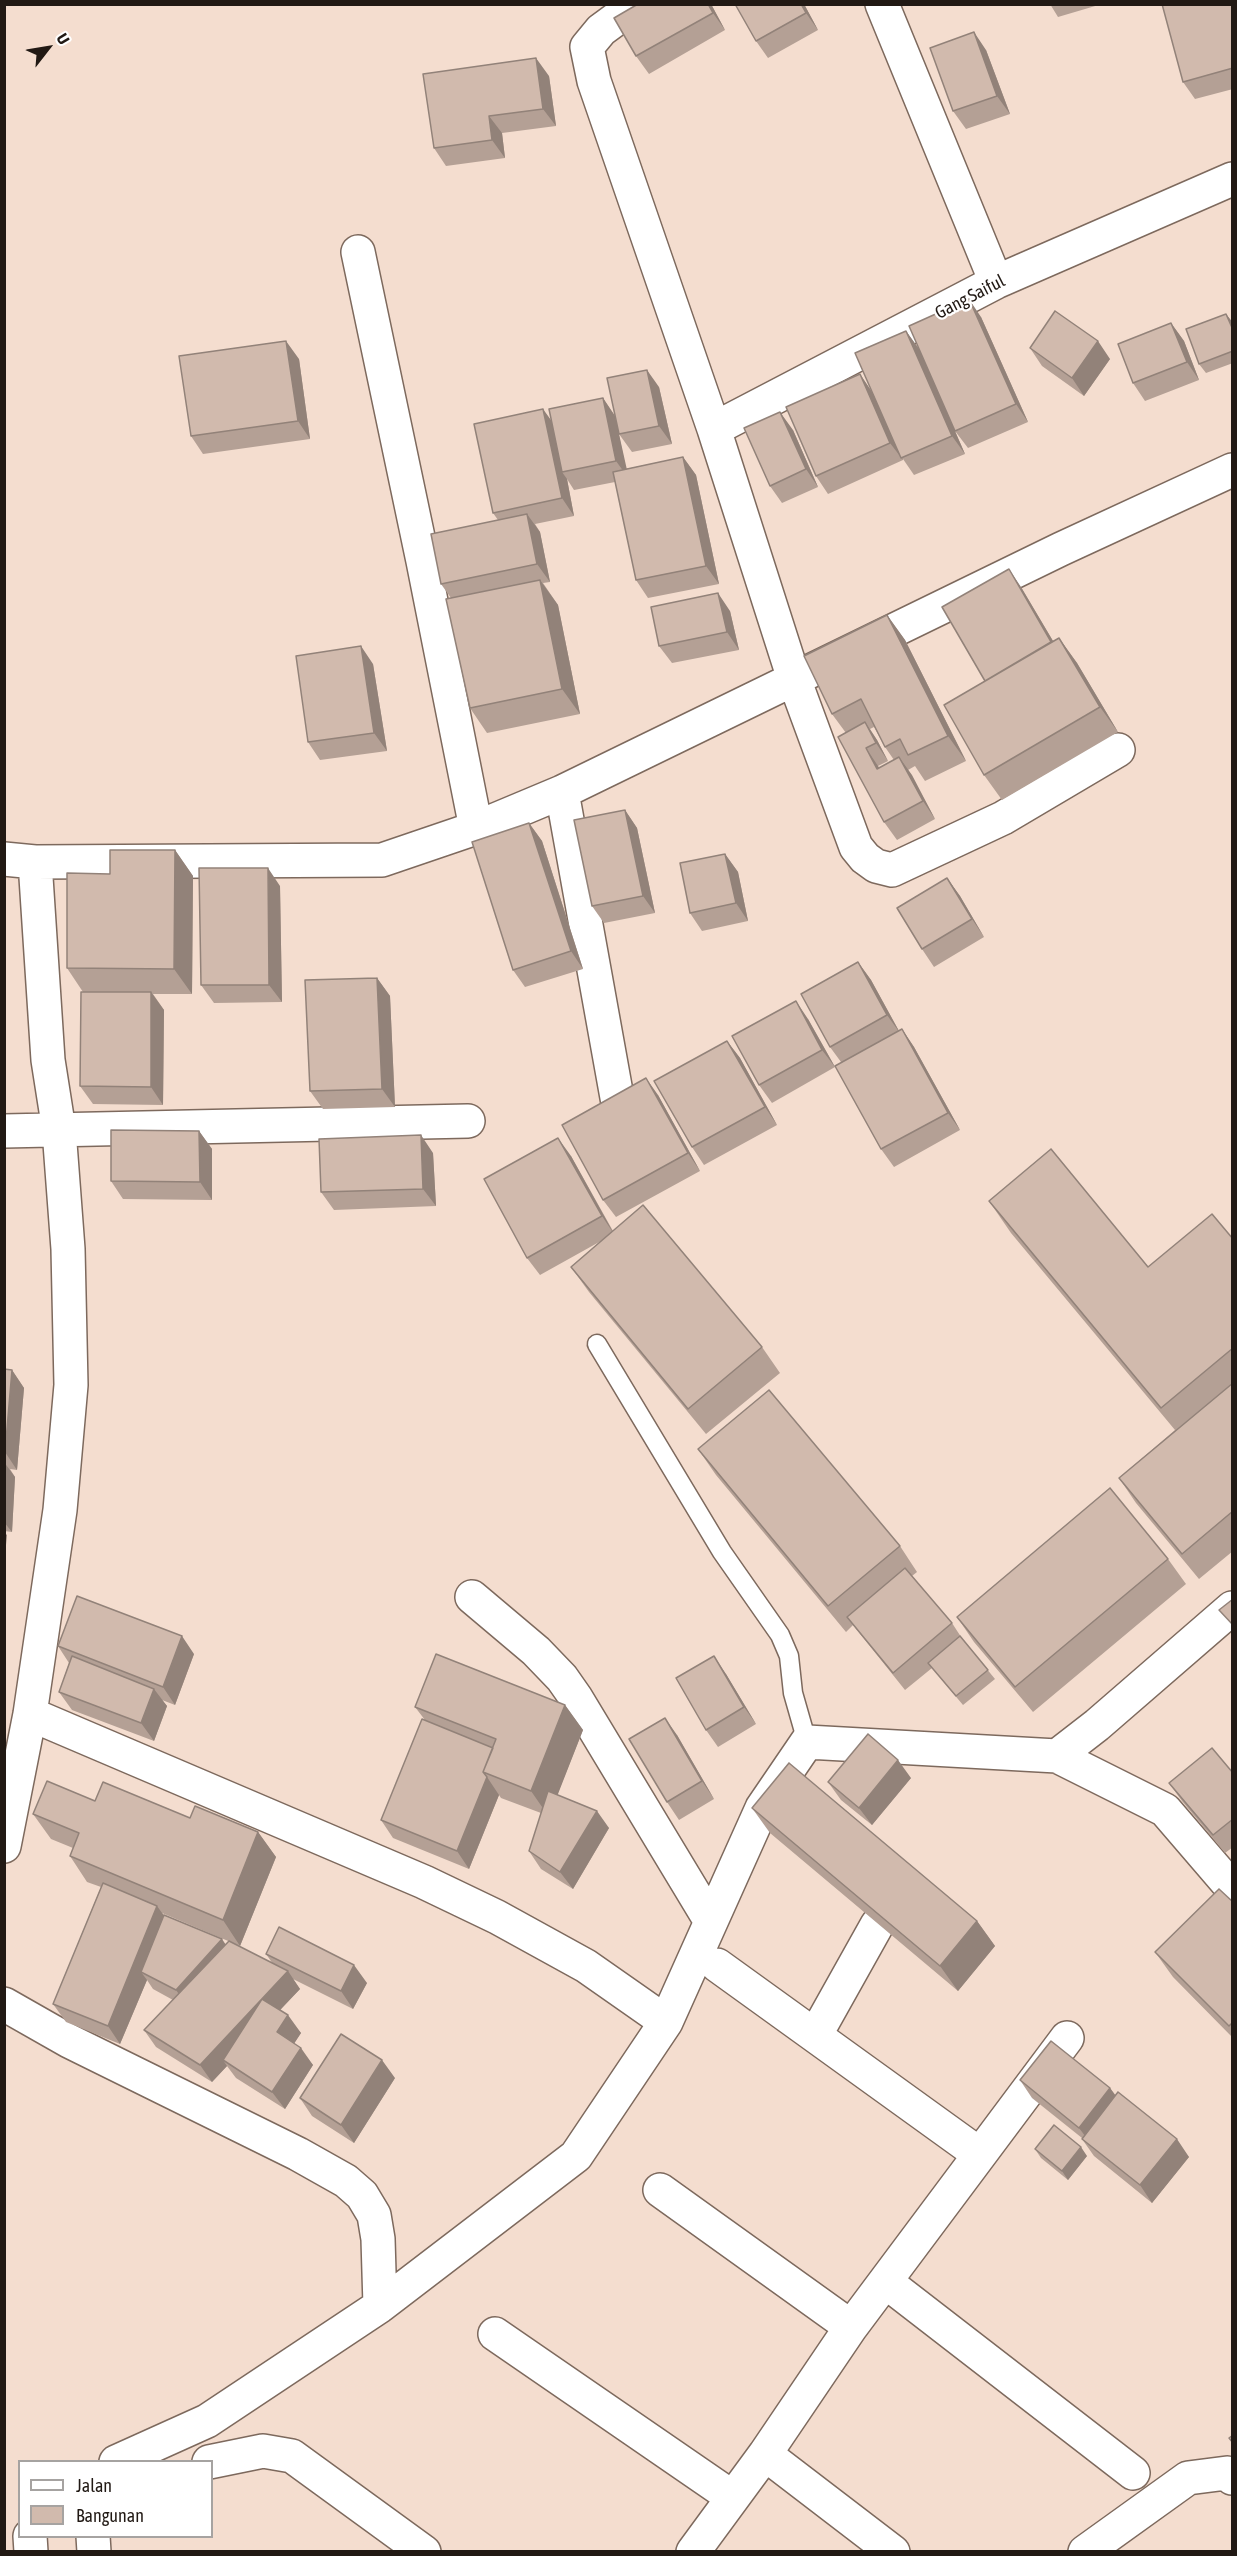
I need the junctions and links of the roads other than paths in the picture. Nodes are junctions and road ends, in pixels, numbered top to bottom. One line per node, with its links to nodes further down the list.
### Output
1 (642, 4): 6 (street)
2 (882, 4): 5 (street)
3 (1233, 179): 5 (street, Gang Saiful)
4 (358, 252): 11 (street)
5 (996, 282): 6 (street, Gang Saiful)
6 (714, 429): 8 (street)
7 (1233, 470): 8 (street)
8 (794, 679): 9 (street); 10 (street)
9 (1118, 750)
10 (562, 792): 11 (street); 13 (street)
11 (476, 828): 12 (street)
12 (20, 860): 15 (street)
13 (618, 1103)
14 (468, 1121): 15 (street)
15 (59, 1130): 16 (street); 20 (street)
16 (4, 1131)
17 (597, 1344): 21 (lane)
18 (472, 1597): 25 (street)
19 (1233, 1608): 22 (street)
20 (30, 1714): 23 (street); 29 (street)
21 (807, 1742): 22 (street); 25 (street)
22 (1057, 1756): 24 (street)
23 (4, 1846)
24 (1233, 1888)
25 (710, 1920): 29 (street)
26 (877, 1925): 30 (street)
27 (717, 1965): 30 (street)
28 (4, 2004): 35 (street)
29 (666, 2022): 35 (street)
30 (816, 2034): 32 (street)
31 (1067, 2038): 32 (street)
32 (979, 2154): 34 (street)
33 (660, 2190): 36 (street)
34 (886, 2282): 36 (street); 41 (street)
35 (380, 2306): 39 (street)
36 (851, 2327): 38 (street)
37 (495, 2334): 43 (street)
38 (765, 2454): 43 (street); 46 (street)
39 (120, 2460)
40 (213, 2461): 44 (street)
41 (1133, 2473)
42 (1233, 2478): 47 (street)
43 (732, 2497): 45 (street)
44 (424, 2552)
45 (693, 2552)
46 (893, 2552)
47 (1085, 2552)

